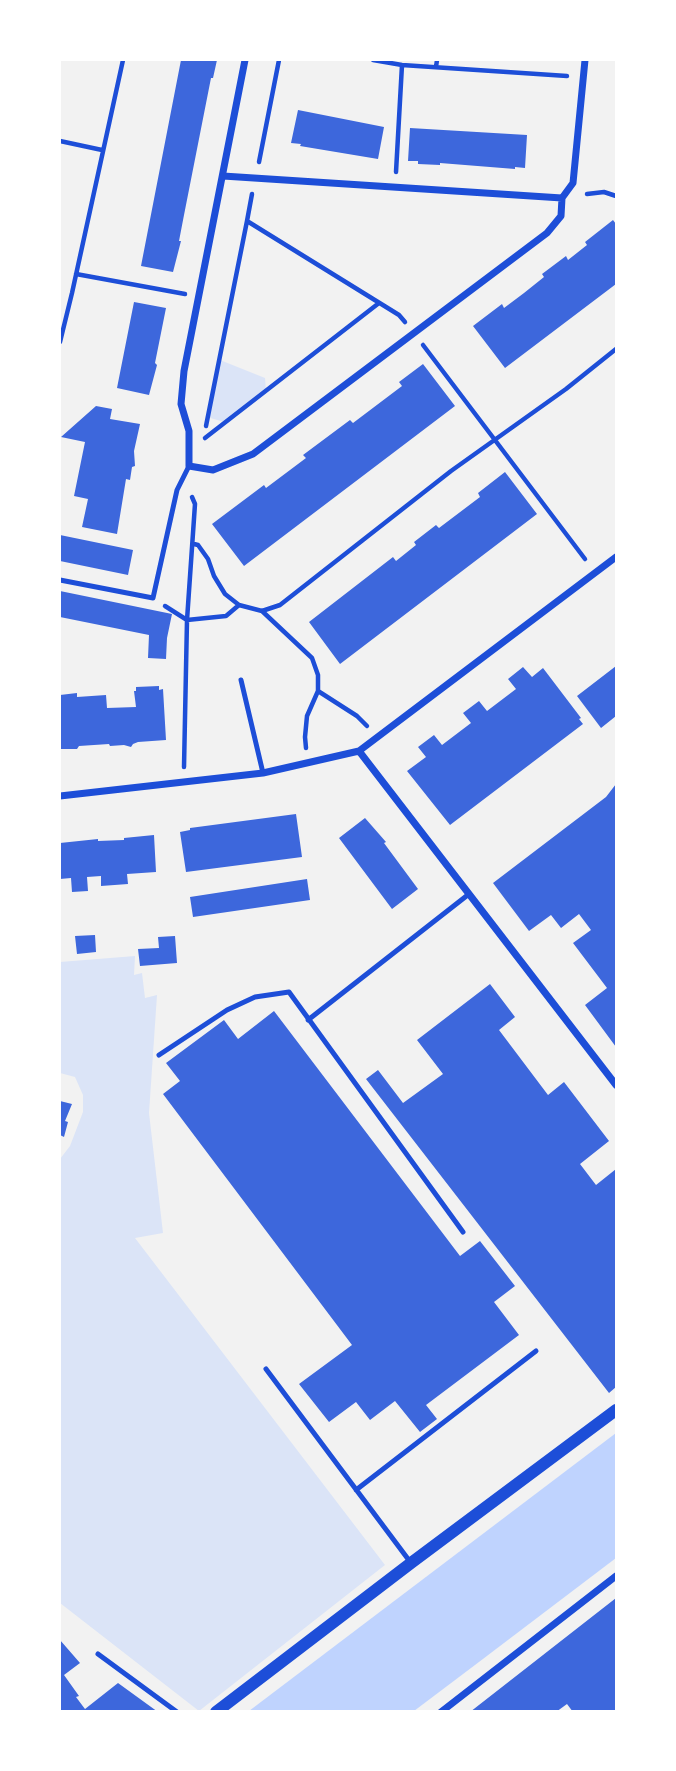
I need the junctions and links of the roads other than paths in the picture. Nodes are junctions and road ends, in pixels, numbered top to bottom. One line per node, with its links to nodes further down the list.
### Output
1 (245, 60): 3 (street)
2 (585, 60): 4 (street)
3 (223, 176): 4 (street); 5 (street)
4 (562, 198): 5 (street)
5 (189, 466): 7 (lane)
6 (617, 557): 9 (street)
7 (60, 580)
8 (241, 680): 10 (lane)
9 (359, 751): 10 (street); 12 (street)
10 (263, 773): 11 (street)
11 (60, 796)
12 (469, 894): 13 (lane); 15 (street)
13 (308, 1020): 14 (lane); 16 (lane)
14 (159, 1055)
15 (617, 1085)
16 (463, 1232)
17 (536, 1351): 20 (lane)
18 (265, 1369): 20 (lane)
19 (617, 1410): 21 (street)
20 (356, 1490): 21 (lane)
21 (411, 1563): 25 (street)
22 (617, 1576): 26 (street)
23 (98, 1654): 24 (lane)
24 (177, 1712)
25 (216, 1712)
26 (441, 1712)

